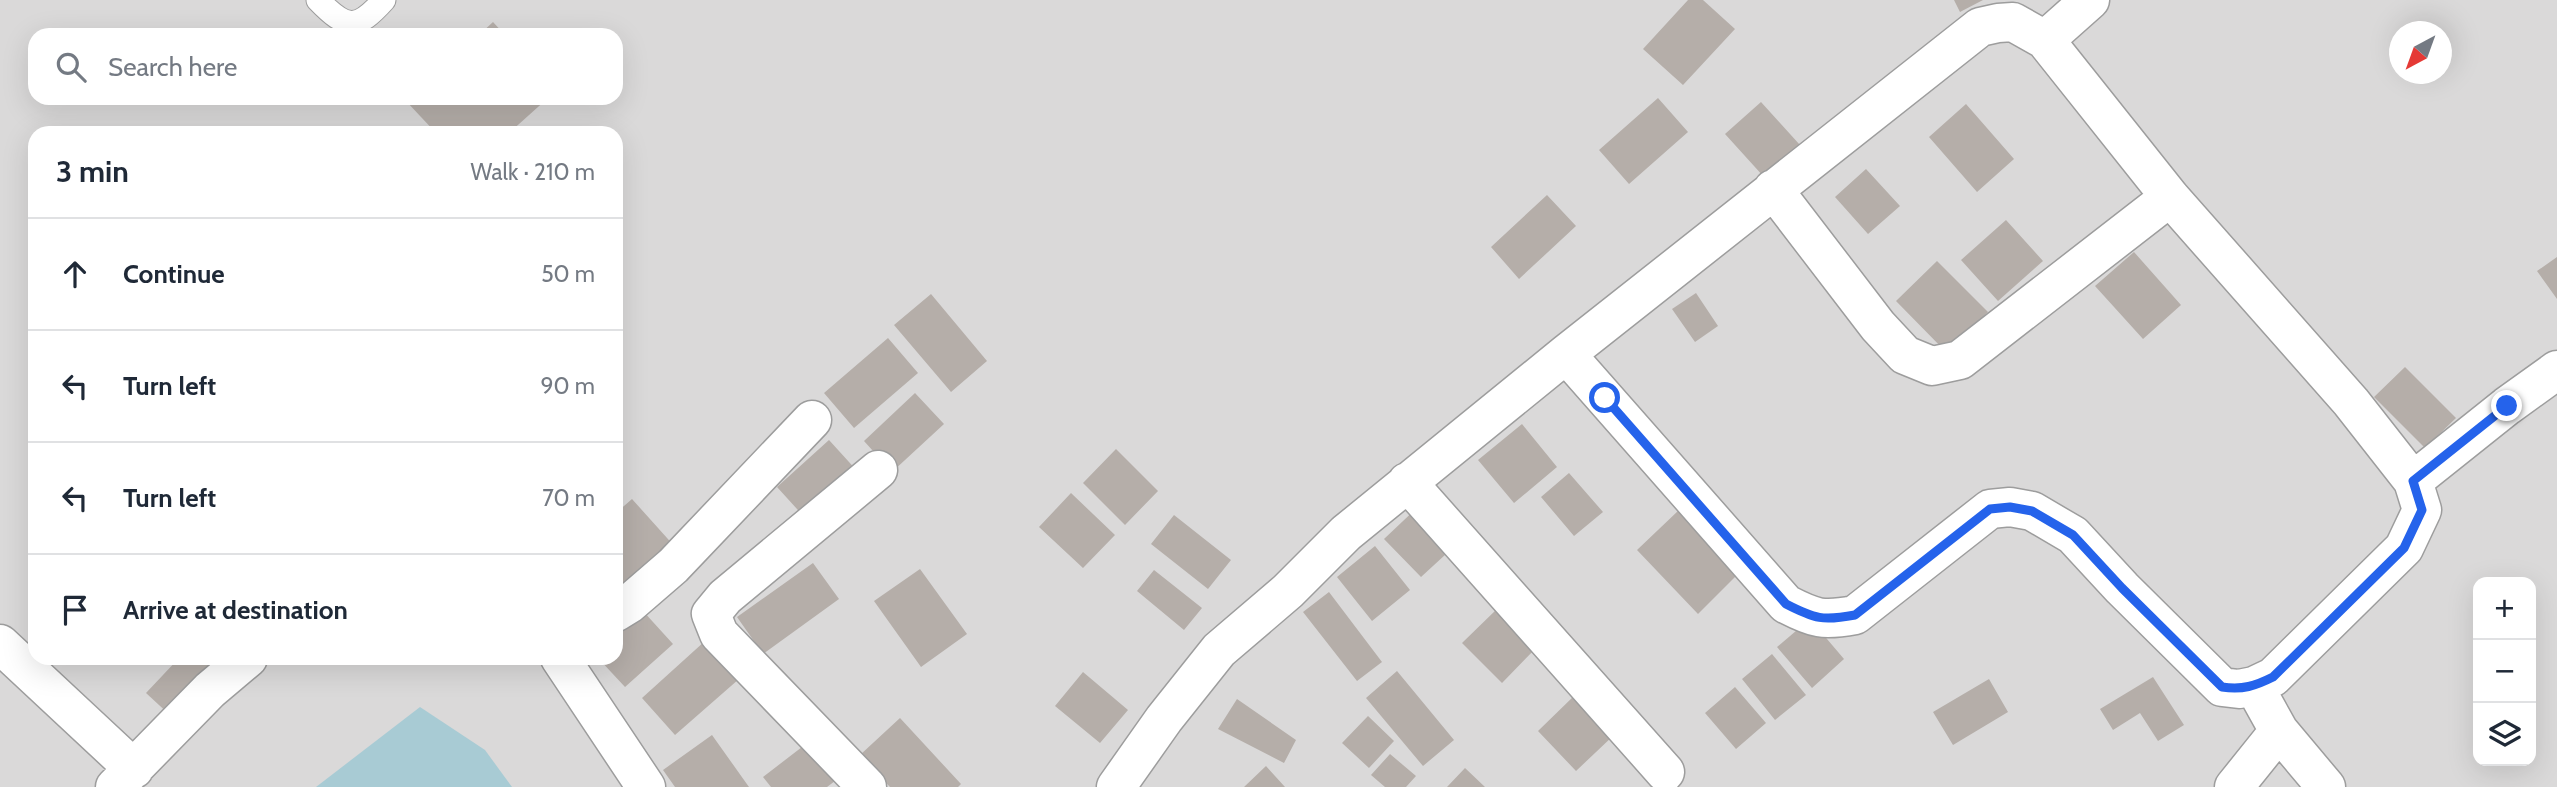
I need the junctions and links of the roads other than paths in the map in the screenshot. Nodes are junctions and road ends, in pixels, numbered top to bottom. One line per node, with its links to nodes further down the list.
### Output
1 (318, 0): 2 (lane)
2 (384, 0)
3 (2090, 0): 4 (street)
4 (2045, 40): 5 (street); 6 (street)
5 (1773, 189): 6 (street); 7 (street)
6 (2170, 197): 11 (street)
7 (1566, 354): 12 (street); 17 (street)
8 (2557, 370): 11 (street)
9 (812, 420): 13 (street)
10 (878, 470): 22 (street)
11 (2413, 481): 17 (street)
12 (1408, 482): 19 (street); 23 (street)
13 (623, 608)
14 (0, 644): 20 (street)
15 (240, 665): 20 (street)
16 (565, 665): 21 (street)
17 (2254, 686): 18 (street)
18 (2279, 731): 24 (street); 25 (street)
19 (1665, 772)
20 (124, 778)
21 (646, 787)
22 (867, 787)
23 (1116, 787)
24 (2234, 787)
25 (2326, 787)

